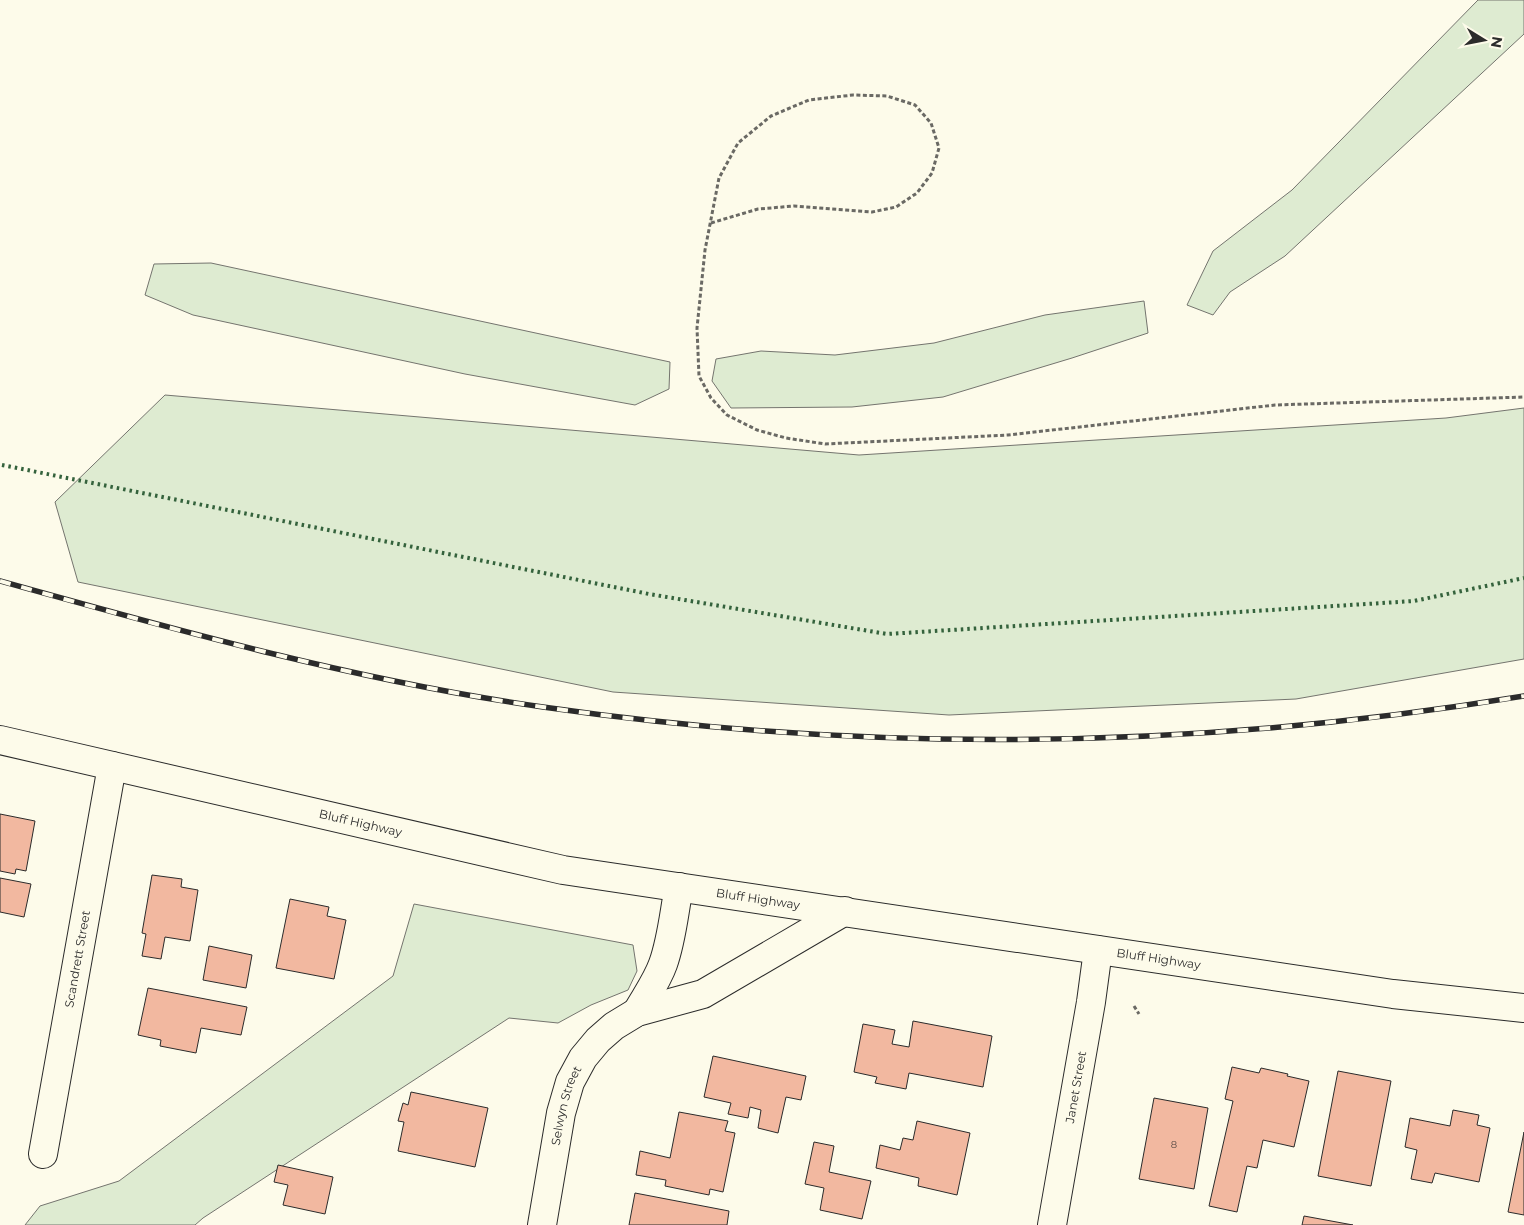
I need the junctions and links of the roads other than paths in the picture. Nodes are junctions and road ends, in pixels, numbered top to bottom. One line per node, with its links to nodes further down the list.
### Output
1 (0, 740): 2 (main road, Bluff Highway)
2 (112, 766): 3 (main road, Bluff Highway); 8 (main road, Scandrett Street)
3 (679, 887): 4 (main road, Bluff Highway); 7 (main road, Selwyn Street)
4 (844, 912): 5 (main road, Bluff Highway); 7 (main road, Selwyn Street)
5 (1098, 950): 6 (main road, Bluff Highway); 10 (main road, Janet Street)
6 (1524, 1008)
7 (637, 1012): 9 (main road, Selwyn Street)
8 (43, 1154)
9 (542, 1225)
10 (1052, 1225)

